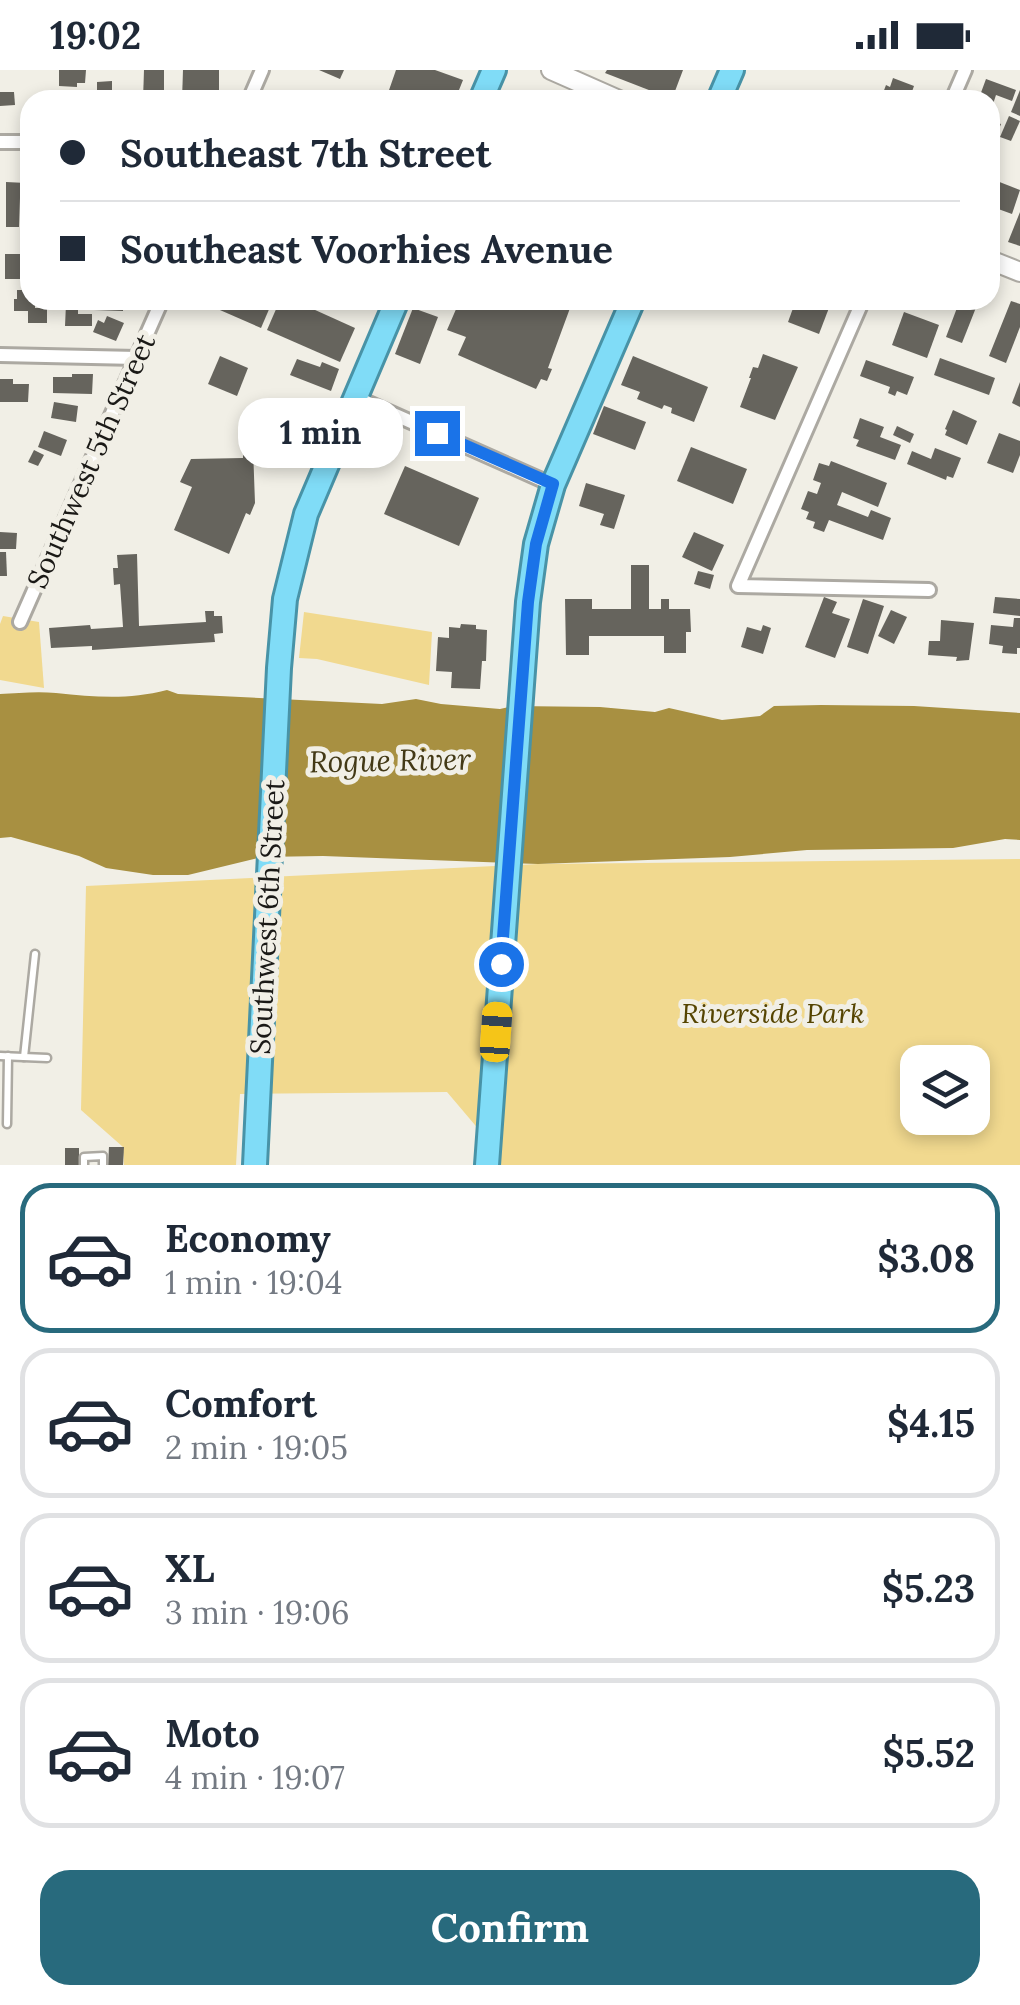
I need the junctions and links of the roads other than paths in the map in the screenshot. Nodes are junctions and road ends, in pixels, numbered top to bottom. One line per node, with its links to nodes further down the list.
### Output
1 (550, 70): 2 (street)
2 (596, 90)
3 (158, 310): 8 (street, Southwest 5th Street)
4 (392, 310): 9 (highway, Southwest 6th Street)
5 (629, 310): 10 (highway)
6 (859, 310): 11 (street)
7 (0, 356): 8 (street)
8 (137, 358): 12 (street, Southwest 5th Street)
9 (355, 397): 10 (street); 20 (highway, Southwest 6th Street)
10 (553, 484): 21 (highway)
11 (929, 590)
12 (20, 622)
13 (35, 954): 15 (lane)
14 (4, 1056): 15 (lane); 17 (lane)
15 (24, 1057): 16 (lane)
16 (47, 1058)
17 (8, 1124)
18 (84, 1165): 19 (lane)
19 (104, 1165)
20 (254, 1165)
21 (487, 1165)

